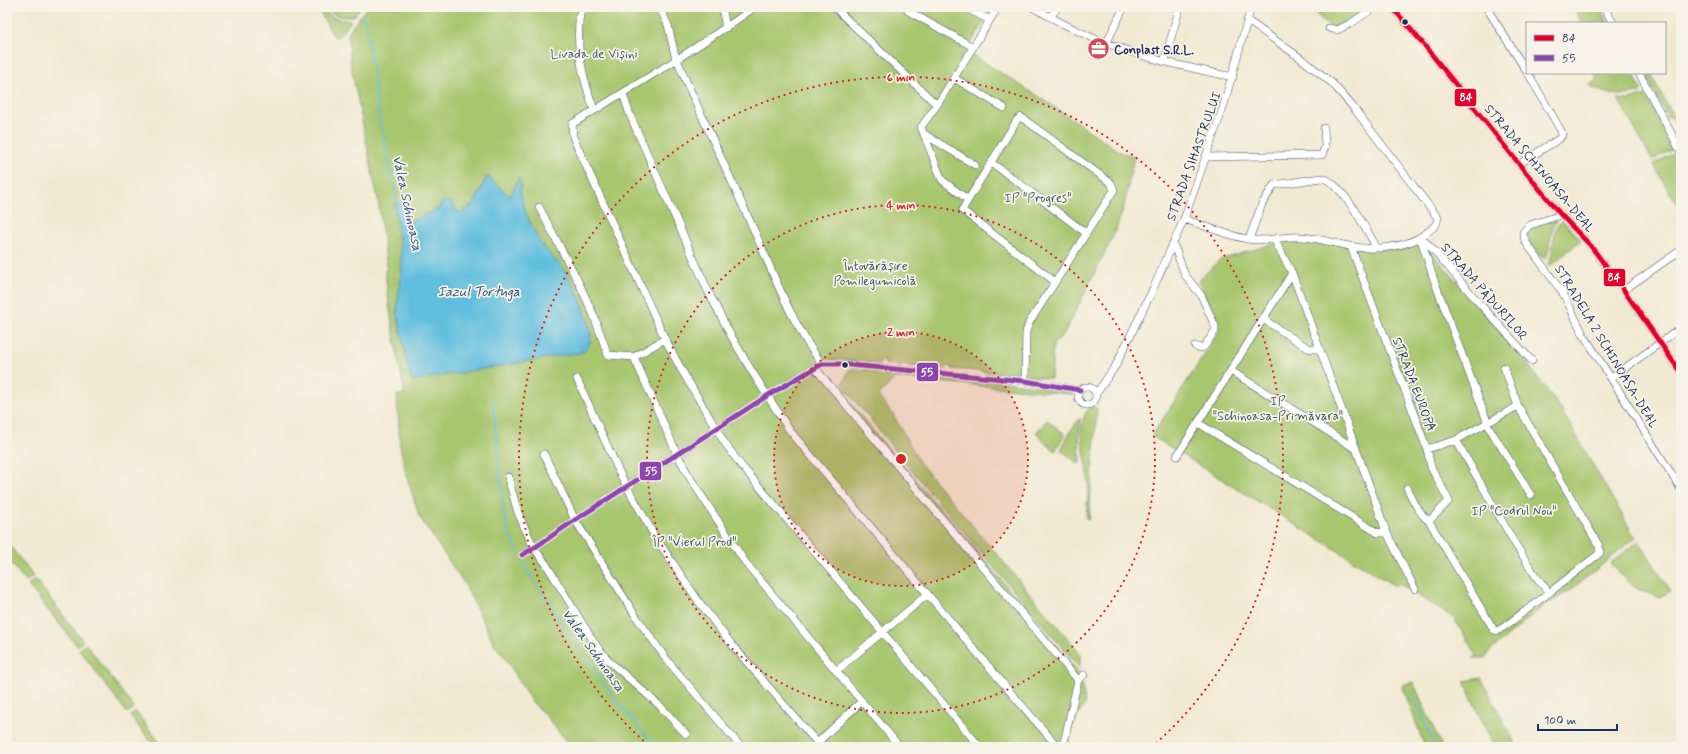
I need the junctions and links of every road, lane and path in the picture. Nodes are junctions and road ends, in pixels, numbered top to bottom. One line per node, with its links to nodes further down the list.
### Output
1 (581, 7): 36 (street)
2 (659, 7): 26 (street)
3 (722, 7): 22 (street)
4 (755, 7): 22 (street)
5 (834, 7): 34 (street)
6 (964, 7): 19 (street)
7 (998, 7): 19 (street)
8 (1032, 7): 18 (street, STRADA SIHASTRULUI)
9 (1058, 7): 18 (street)
10 (1124, 7): 24 (street)
11 (1180, 7): 27 (street)
12 (1251, 7): 20 (street, STRADA SIHASTRULUI)
13 (1375, 7): 23 (street)
14 (1392, 7): 42 (street, STRADA SCHINOASA-DEAL)
15 (1486, 7): 28 (street)
16 (1604, 7): 21 (street)
17 (908, 11): 25 (street)
18 (1050, 17): 24 (street, STRADA SIHASTRULUI)
19 (990, 20): 25 (street)
20 (1248, 21): 31 (street, STRADA SIHASTRULUI); 49 (street, STRADA PĂDURILOR)
21 (1612, 22)
22 (726, 28): 26 (street)
23 (1329, 28)
24 (1106, 44): 27 (street, STRADA SIHASTRULUI)
25 (973, 47): 32 (street)
26 (677, 59): 33 (street); 67 (street)
27 (1164, 62): 31 (street, STRADA SIHASTRULUI)
28 (1526, 70)
29 (1528, 74): 42 (street)
30 (1640, 74): 39 (street)
31 (1232, 77): 40 (street, STRADA SIHASTRULUI)
32 (954, 78): 34 (street); 35 (street)
33 (622, 94): 36 (street); 77 (street)
34 (937, 105): 38 (street)
35 (1004, 108)
36 (594, 110): 61 (street)
37 (1324, 128): 40 (street)
38 (924, 134): 43 (street); 44 (street)
39 (1681, 152)
40 (1205, 157): 47 (street, STRADA SIHASTRULUI)
41 (992, 163): 44 (street); 48 (street); 48 (street)
42 (1519, 164): 46 (street, STRADA SCHINOASA-DEAL)
43 (975, 165)
44 (968, 200): 57 (street)
45 (539, 207): 65 (street)
46 (1561, 215): 58 (street, STRADA SCHINOASA-DEAL); 73 (street, STRADELA 2 SCHINOASA-DEAL)
47 (1184, 219): 50 (street, STRADA PĂDURILOR); 52 (street, STRADA SIHASTRULUI)
48 (1086, 233): 57 (street)
49 (1420, 237): 54 (street, STRADA PĂDURILOR); 66 (street, STRADA PĂDURILOR); 79 (street)
50 (1249, 239): 51 (street, STRADA PĂDURILOR); 54 (street)
51 (1274, 239): 53 (street, STRADA PĂDURILOR); 56 (street)
52 (1173, 243): 63 (street); 76 (street, STRADA SIHASTRULUI)
53 (1352, 247): 54 (street, STRADA PĂDURILOR); 84 (street, STRADA EUROPA)
54 (1377, 248)
55 (1681, 250): 58 (street)
56 (1292, 273): 59 (street); 64 (street)
57 (1054, 281): 74 (street)
58 (1624, 290): 62 (street, STRADA SCHINOASA-DEAL)
59 (1263, 319): 64 (street); 70 (street)
60 (1681, 328): 62 (street)
61 (665, 339): 65 (street); 81 (street)
62 (1660, 342): 71 (street, STRADA SCHINOASA-DEAL); 73 (street)
63 (1195, 346)
64 (1319, 348): 83 (street)
65 (634, 357): 86 (street)
66 (1532, 361)
67 (822, 364): 68 (street); 74 (street)
68 (815, 368): 77 (street); 110 (street)
69 (1504, 368): 78 (street)
70 (1231, 371): 80 (street); 83 (street)
71 (1681, 373)
72 (577, 378): 89 (street)
73 (1611, 378): 91 (street, STRADELA 2 SCHINOASA-DEAL)
74 (1025, 380): 75 (street)
75 (1080, 390): 76 (street); 76 (street, STRADA SIHASTRULUI)
76 (1096, 394)
77 (767, 396): 81 (street); 100 (street)
78 (1518, 406): 79 (street); 99 (street)
79 (1488, 422): 82 (street); 92 (street)
80 (1198, 424): 87 (street); 95 (street)
81 (718, 429): 86 (street); 101 (street)
82 (1456, 440): 84 (street); 99 (street)
83 (1356, 449): 95 (street)
84 (1427, 449): 94 (street, STRADA EUROPA)
85 (544, 454): 93 (street)
86 (677, 454): 89 (street); 102 (street)
87 (1177, 456)
88 (508, 476): 96 (street)
89 (627, 487): 93 (street); 105 (street)
90 (1407, 488): 94 (street)
91 (1681, 489)
92 (1531, 495)
93 (575, 520): 96 (street); 106 (street)
94 (1430, 521): 99 (street)
95 (1386, 531): 98 (street)
96 (534, 548): 97 (street); 104 (street)
97 (522, 555)
98 (1415, 589)
99 (1549, 593)
100 (928, 594): 101 (street); 109 (street)
101 (882, 632): 102 (street); 108 (street)
102 (836, 671): 103 (street)
103 (862, 701): 105 (street); 107 (street)
104 (686, 734)
105 (819, 745)
106 (741, 747)
107 (900, 747)
108 (980, 747)
109 (1058, 747)
110 (1063, 747)

